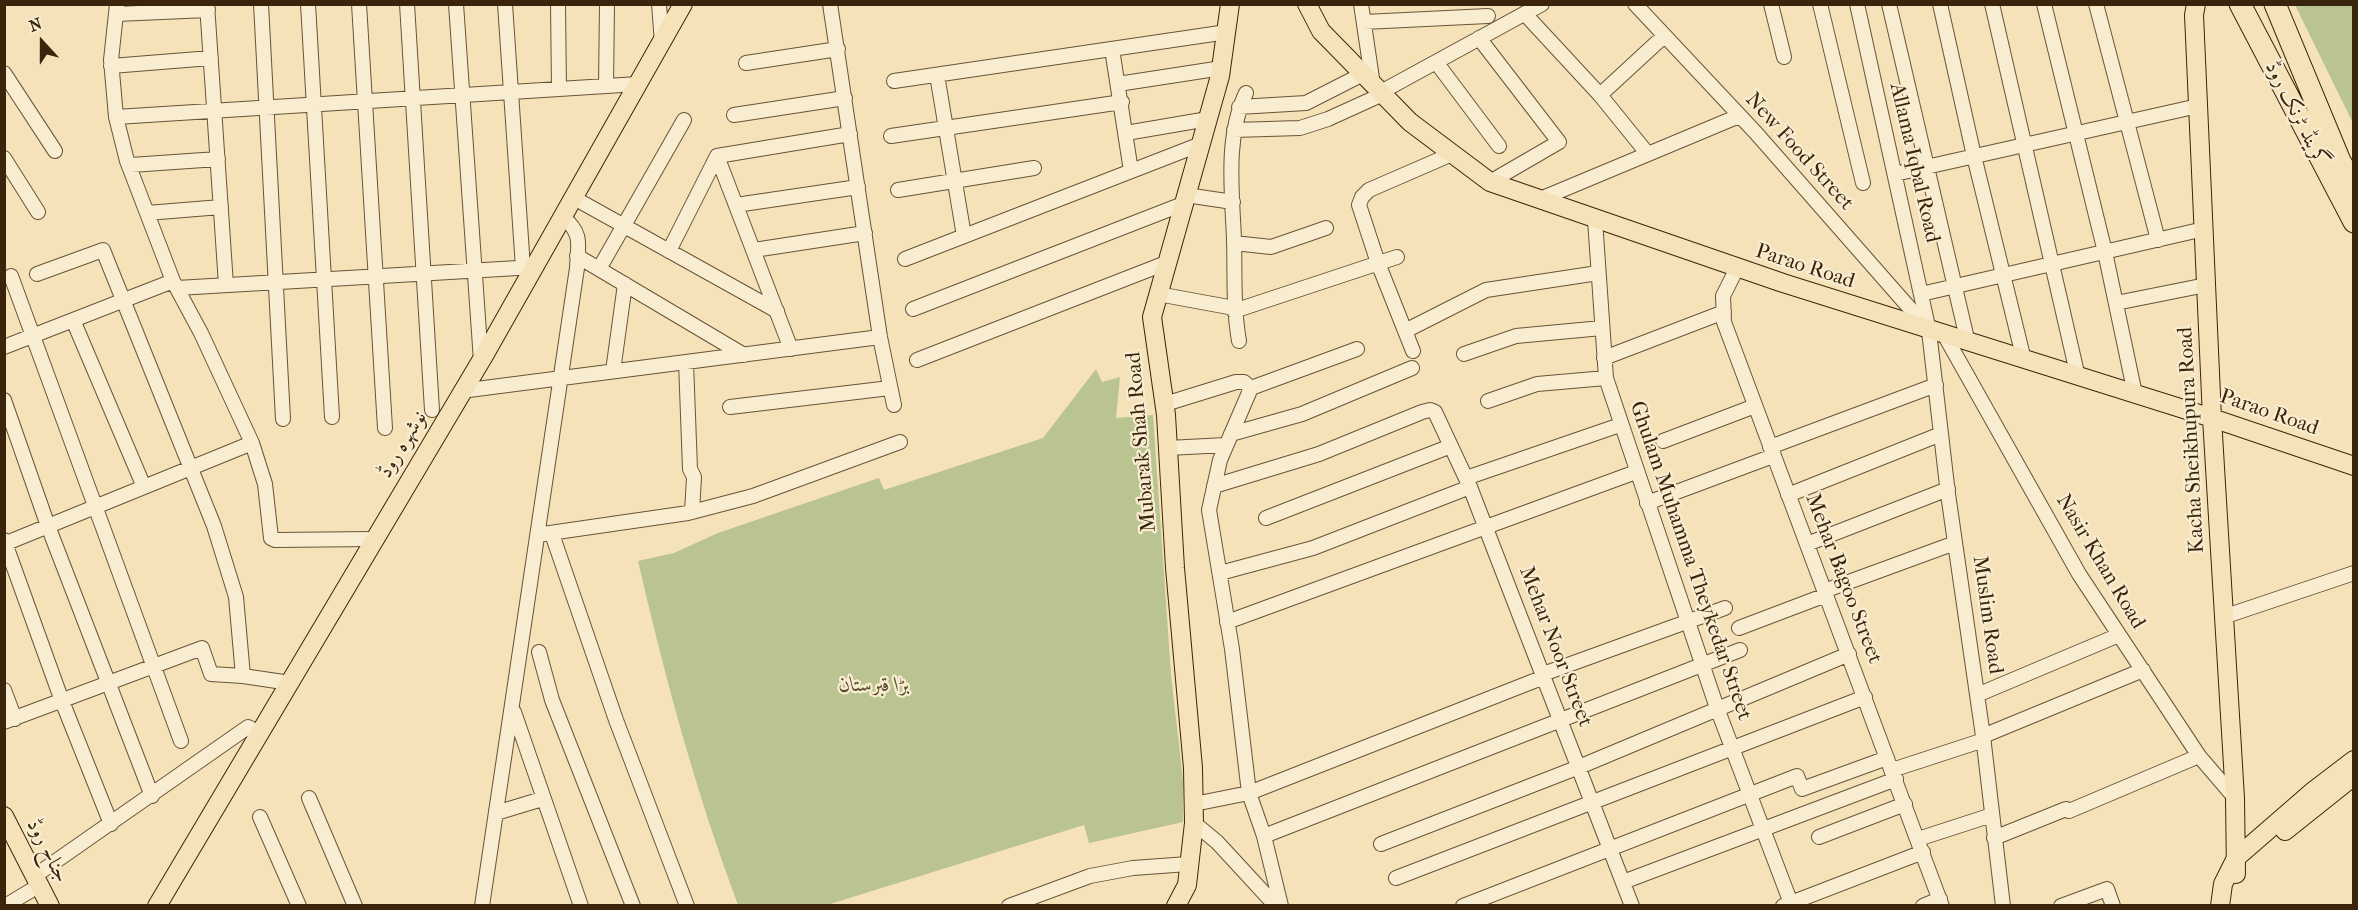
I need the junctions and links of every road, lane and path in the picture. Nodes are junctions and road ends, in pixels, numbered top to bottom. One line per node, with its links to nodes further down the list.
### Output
1 (261, 4): 65 (street)
2 (308, 4): 62 (street)
3 (359, 4): 60 (street)
4 (407, 4): 58 (street)
5 (456, 4): 56 (street)
6 (505, 4): 54 (street)
7 (558, 4): 53 (street)
8 (607, 4): 51 (street)
9 (659, 4): 37 (street)
10 (683, 4): 37 (main road, نوشہرہ روڈ)
11 (830, 4): 38 (street)
12 (1230, 4): 34 (main road, Mubarak Shah Road)
13 (1307, 4): 52 (main road, Parao Road)
14 (1361, 4): 32 (street)
15 (1635, 4): 35 (street, New Food Street)
16 (1771, 4): 40 (street)
17 (1820, 4): 98 (street)
18 (1857, 4): 95 (street, Allama Iqbal Road)
19 (1889, 4): 92 (street)
20 (1940, 4): 88 (street)
21 (1992, 4): 82 (street)
22 (2044, 4): 78 (street)
23 (2096, 4): 72 (street)
24 (2196, 4): 63 (main road, Kacha Sheikhupura Road)
25 (2240, 4): 76 (highway, گرینڈ ٹرنک روڈ)
26 (2275, 4): 73 (highway, گرینڈ ٹرنک روڈ)
27 (1542, 5): 31 (street)
28 (208, 7): 29 (street); 41 (street)
29 (116, 9): 44 (street)
30 (1486, 10): 32 (street); 33 (street)
31 (1525, 14): 33 (street); 57 (street)
32 (1364, 22): 52 (street)
33 (1494, 31): 36 (street)
34 (1227, 32): 39 (street); 45 (main road, Mubarak Shah Road)
35 (1664, 36): 57 (street); 68 (street, New Food Street)
36 (1479, 38): 42 (street); 96 (street)
37 (662, 43): 49 (main road, نوشہرہ روڈ)
38 (838, 48): 43 (street); 59 (street)
39 (1112, 49): 47 (street); 50 (street)
40 (1784, 57)
41 (211, 58): 44 (street); 66 (street)
42 (1436, 62): 52 (street); 83 (street)
43 (746, 63)
44 (111, 66): 69 (street)
45 (1222, 68): 50 (street); 70 (main road, Mubarak Shah Road)
46 (4, 74): 84 (street)
47 (937, 75): 48 (street); 74 (street)
48 (894, 81)
49 (638, 84): 51 (street); 102 (main road, نوشہرہ روڈ)
50 (1118, 84): 61 (street)
51 (606, 86): 53 (street)
52 (1375, 86): 64 (street); 75 (street); 86 (main road, Parao Road)
53 (559, 89): 54 (street)
54 (510, 92): 56 (street); 129 (street)
55 (1246, 93): 64 (street)
56 (462, 95): 58 (street); 132 (street)
57 (1600, 95): 85 (street)
58 (412, 98): 60 (street); 135 (street)
59 (845, 98): 67 (street); 79 (street)
60 (365, 101): 62 (street); 138 (street)
61 (1122, 102): 74 (street); 77 (street)
62 (314, 104): 65 (street); 139 (street)
63 (2198, 106): 72 (street); 115 (main road, Kacha Sheikhupura Road)
64 (1239, 107): 75 (street)
65 (267, 108): 66 (street); 140 (street)
66 (215, 109): 69 (street); 90 (street)
67 (734, 115)
68 (1739, 116): 85 (street); 157 (street, New Food Street)
69 (116, 117): 109 (street)
70 (1208, 119): 77 (street); 81 (main road, Mubarak Shah Road)
71 (684, 120): 113 (street)
72 (2127, 122): 78 (street); 118 (street)
73 (2324, 122): 76 (highway); 99 (highway, گرینڈ ٹرنک روڈ)
74 (947, 128): 80 (street); 97 (street)
75 (1234, 130): 105 (street)
76 (2304, 131): 112 (highway, گرینڈ ٹرنک روڈ)
77 (1126, 133): 94 (street)
78 (2075, 133): 82 (street); 122 (street)
79 (850, 134): 87 (street); 100 (street)
80 (891, 136)
81 (1201, 144): 94 (street); 103 (main road, Mubarak Shah Road)
82 (2023, 145): 88 (street); 128 (street)
83 (1499, 146)
84 (55, 151)
85 (1647, 153): 104 (street)
86 (1452, 154): 96 (main road, Parao Road); 127 (street)
87 (717, 156): 106 (street); 121 (street)
88 (1974, 156): 92 (street); 136 (street)
89 (4, 158): 108 (street)
90 (218, 159): 91 (street); 107 (street)
91 (131, 165)
92 (1926, 167): 95 (street); 145 (street)
93 (1034, 168): 97 (street)
94 (1131, 171): 117 (street)
95 (1895, 174): 147 (street, Allama Iqbal Road)
96 (1490, 182): 104 (main road, Parao Road)
97 (955, 183): 101 (street); 117 (street)
98 (1863, 183)
99 (2354, 185)
100 (858, 187): 106 (street); 116 (street)
101 (898, 190)
102 (574, 198): 110 (main road, نوشہرہ روڈ); 113 (street)
103 (1185, 199): 105 (street); 126 (main road, Mubarak Shah Road); 150 (street)
104 (1538, 200): 111 (main road, Parao Road)
105 (1233, 202): 119 (street)
106 (736, 205): 120 (street)
107 (221, 207): 109 (street); 143 (street)
108 (38, 212)
109 (147, 213): 141 (street)
110 (563, 217): 123 (street); 129 (main road, نوشہرہ روڈ)
111 (1595, 220): 130 (main road, Parao Road); 133 (street, Ghulam Muhamma Theykedar Street)
112 (2354, 222)
113 (624, 225): 121 (street); 131 (street)
114 (1326, 228): 119 (street)
115 (2204, 229): 118 (street); 144 (main road, Kacha Sheikhupura Road)
116 (865, 233): 120 (street); 159 (street)
117 (964, 236): 125 (street)
118 (2158, 240): 122 (street)
119 (1234, 243): 151 (street)
120 (754, 250): 152 (street)
121 (669, 251): 152 (street)
122 (2105, 252): 128 (street); 149 (street)
123 (578, 256): 131 (street); 176 (street)
124 (1397, 257): 127 (street)
125 (905, 259)
126 (1166, 263): 146 (main road, Mubarak Shah Road); 169 (street)
127 (1378, 263): 151 (street); 156 (street)
128 (2052, 264): 136 (street); 175 (street)
129 (529, 267): 132 (street); 171 (main road, نوشہرہ روڈ)
130 (1737, 268): 153 (street, Mehar Bagoo Street); 157 (main road, Parao Road)
131 (599, 269): 142 (street)
132 (473, 271): 135 (street); 171 (street)
133 (1598, 273): 155 (street, Ghulam Muhamma Theykedar Street); 156 (street)
134 (37, 274): 148 (street)
135 (424, 274): 138 (street); 189 (street)
136 (2003, 275): 145 (street); 170 (street)
137 (11, 276): 158 (street)
138 (375, 277): 139 (street); 194 (street)
139 (324, 280): 140 (street); 190 (street)
140 (276, 282): 143 (street); 192 (street)
141 (175, 284): 143 (street); 148 (street); 199 (street)
142 (625, 284): 167 (street); 174 (street)
143 (226, 285)
144 (2206, 285): 149 (street); 191 (main road, Kacha Sheikhupura Road)
145 (1954, 286): 147 (street); 161 (street)
146 (1158, 294): 151 (street); 185 (main road, Mubarak Shah Road)
147 (1921, 294): 157 (street, Allama Iqbal Road)
148 (122, 301): 154 (street); 204 (street)
149 (2116, 303): 182 (street)
150 (913, 309)
151 (1234, 309): 160 (street)
152 (777, 311): 163 (street)
153 (1724, 312): 168 (street); 187 (street, Mehar Bagoo Street)
154 (73, 320): 158 (street); 208 (street)
155 (1602, 328): 166 (street); 168 (street, Ghulam Muhamma Theykedar Street)
156 (1405, 331): 165 (street)
157 (1937, 334): 161 (main road, Parao Road); 178 (street, Muslim Road); 231 (street, Nasir Khan Road)
158 (32, 336): 162 (street); 212 (street)
159 (880, 337): 163 (street); 179 (street)
160 (1239, 341)
161 (1968, 343): 170 (main road, Parao Road)
162 (4, 347)
163 (791, 349): 167 (street)
164 (1357, 349): 180 (street)
165 (1413, 351)
166 (1464, 354)
167 (744, 355): 172 (street)
168 (1604, 358): 177 (street, Ghulam Muhamma Theykedar Street)
169 (917, 360)
170 (2024, 360): 175 (main road, Parao Road)
171 (481, 361): 181 (main road, نوشہرہ روڈ)
172 (686, 362): 174 (street); 213 (street)
173 (1412, 368): 196 (street)
174 (614, 371): 176 (street)
175 (2078, 376): 182 (main road, Parao Road)
176 (560, 378): 181 (street); 217 (street)
177 (1606, 378): 184 (street); 193 (street, Ghulam Muhamma Theykedar Street)
178 (1936, 385): 195 (street, Muslim Road); 202 (street)
179 (890, 388): 186 (street); 188 (street)
180 (1251, 388): 185 (street); 196 (street)
181 (461, 391): 219 (main road, نوشہرہ روڈ)
182 (2135, 394): 191 (main road, Parao Road)
183 (4, 400): 215 (street)
184 (1488, 400)
185 (1165, 404): 201 (main road, Mubarak Shah Road)
186 (894, 405)
187 (1755, 406): 197 (street); 202 (street, Mehar Bagoo Street)
188 (730, 407)
189 (432, 410)
190 (332, 417)
191 (2212, 418): 203 (main road, Parao Road); 227 (main road, Kacha Sheikhupura Road)
192 (283, 419)
193 (1620, 425): 205 (street, Ghulam Muhamma Theykedar Street); 206 (street)
194 (385, 428)
195 (1941, 434): 209 (street, Muslim Road); 210 (street)
196 (1228, 440): 201 (street); 207 (street)
197 (1664, 441)
198 (900, 442): 213 (street)
199 (252, 443): 204 (street); 219 (street)
200 (1451, 446): 206 (street, Mehar Noor Street); 207 (street, Mehar Noor Street); 214 (street)
201 (1168, 448): 266 (main road, Mubarak Shah Road)
202 (1772, 452): 210 (street, Mehar Bagoo Street); 211 (street)
203 (2354, 466)
204 (192, 467): 208 (street); 239 (street)
205 (1636, 472): 211 (street, Ghulam Muhamma Theykedar Street); 216 (street)
206 (1468, 482): 216 (street, Mehar Noor Street); 223 (street)
207 (1214, 486): 223 (street)
208 (144, 487): 212 (street)
209 (1948, 489): 221 (street, Muslim Road); 222 (street)
210 (1788, 495): 222 (street, Mehar Bagoo Street)
211 (1647, 502): 229 (street, Ghulam Muhamma Theykedar Street)
212 (94, 507): 215 (street); 236 (street)
213 (692, 512): 218 (street)
214 (1266, 518)
215 (48, 526): 220 (street); 240 (street)
216 (1485, 527): 228 (street); 238 (street, Mehar Noor Street)
217 (535, 533): 218 (street); 246 (street)
218 (552, 534): 297 (street)
219 (374, 538): 241 (main road, نوشہرہ روڈ)
220 (5, 542): 245 (street)
221 (1955, 543): 225 (street); 243 (street, Muslim Road)
222 (1806, 544): 225 (street, Mehar Bagoo Street)
223 (1220, 573): 228 (street)
224 (2354, 573): 227 (street)
225 (1825, 593): 230 (street); 234 (street, Mehar Bagoo Street)
226 (1725, 608): 229 (street)
227 (2226, 616): 263 (main road, Kacha Sheikhupura Road)
228 (1227, 622): 259 (street)
229 (1688, 622): 235 (street, Ghulam Muhamma Theykedar Street); 238 (street)
230 (1739, 628)
231 (2119, 635): 237 (street, Nasir Khan Road); 243 (street)
232 (1740, 650): 235 (street)
233 (539, 652): 296 (street)
234 (1849, 654): 244 (street, Mehar Bagoo Street); 247 (street)
235 (1703, 665): 247 (street, Ghulam Muhamma Theykedar Street); 248 (street)
236 (152, 667): 239 (street); 240 (street); 252 (street)
237 (2143, 670): 251 (street); 254 (street, Nasir Khan Road)
238 (1543, 674): 248 (street, Mehar Noor Street); 259 (street)
239 (243, 676): 241 (street)
240 (110, 683): 245 (street); 261 (street)
241 (290, 683): 250 (main road, نوشہرہ روڈ)
242 (4, 690): 249 (street)
243 (1977, 695): 251 (street, Muslim Road)
244 (1865, 697): 253 (street); 257 (street, Mehar Bagoo Street)
245 (62, 701): 249 (street); 272 (street)
246 (512, 708): 264 (street); 268 (street)
247 (1717, 708): 253 (street, Ghulam Muhamma Theykedar Street); 256 (street)
248 (1560, 718): 256 (street, Mehar Noor Street); 275 (street)
249 (10, 721)
250 (261, 734): 261 (street); 291 (main road, نوشہرہ روڈ)
251 (1983, 738): 257 (street); 269 (street, Muslim Road)
252 (181, 741)
253 (1732, 746): 260 (street, Ghulam Muhamma Theykedar Street); 265 (street)
254 (2199, 756): 263 (street, Nasir Khan Road); 277 (street)
255 (2354, 760): 282 (main road)
256 (1579, 767): 265 (street, Mehar Noor Street); 278 (street)
257 (1892, 769): 260 (street); 267 (street, Mehar Bagoo Street); 274 (street)
258 (2354, 776): 282 (main road)
259 (1250, 793): 266 (street); 275 (street)
260 (1750, 794): 274 (street, Ghulam Muhamma Theykedar Street); 280 (street)
261 (153, 796): 272 (street)
262 (309, 798): 293 (street)
263 (2235, 798): 282 (main road, Kacha Sheikhupura Road)
264 (542, 799): 268 (street); 295 (street)
265 (1592, 801): 280 (street, Mehar Noor Street); 283 (street)
266 (1194, 804): 273 (main road, Mubarak Shah Road)
267 (1905, 804): 276 (street); 279 (street, Mehar Bagoo Street)
268 (496, 813): 294 (street)
269 (1992, 815): 277 (street, Muslim Road); 279 (street)
270 (4, 816): 284 (main road, جناح روڈ)
271 (260, 817): 292 (street)
272 (111, 824): 284 (street)
273 (1194, 824): 281 (main road, Mubarak Shah Road); 301 (street)
274 (1763, 829): 285 (street); 288 (street, Ghulam Muhamma Theykedar Street)
275 (1264, 836): 302 (street)
276 (1819, 837)
277 (1994, 838): 306 (street, Muslim Road)
278 (1381, 844)
279 (1920, 845): 287 (street, Mehar Bagoo Street); 288 (street)
280 (1610, 847): 285 (street, Mehar Noor Street); 303 (street)
281 (1188, 864): 286 (main road, Mubarak Shah Road); 298 (street)
282 (2236, 866): 309 (main road); 310 (main road)
283 (1396, 878)
284 (38, 880): 289 (street); 290 (main road, جناح روڈ)
285 (1623, 882): 304 (street, Mehar Noor Street)
286 (1187, 885): 299 (main road); 300 (street)
287 (1941, 902): 305 (street)
288 (1788, 905)
289 (4, 906)
290 (50, 906)
291 (157, 906)
292 (299, 906)
293 (355, 906)
294 (482, 906)
295 (581, 906)
296 (633, 906)
297 (687, 906)
298 (1009, 906)
299 (1176, 906)
300 (1190, 906)
301 (1276, 906)
302 (1281, 906)
303 (1463, 906)
304 (1632, 906)
305 (1923, 906)
306 (2003, 906)
307 (2061, 906): 308 (street)
308 (2113, 906)
309 (2220, 906)
310 (2228, 906)

